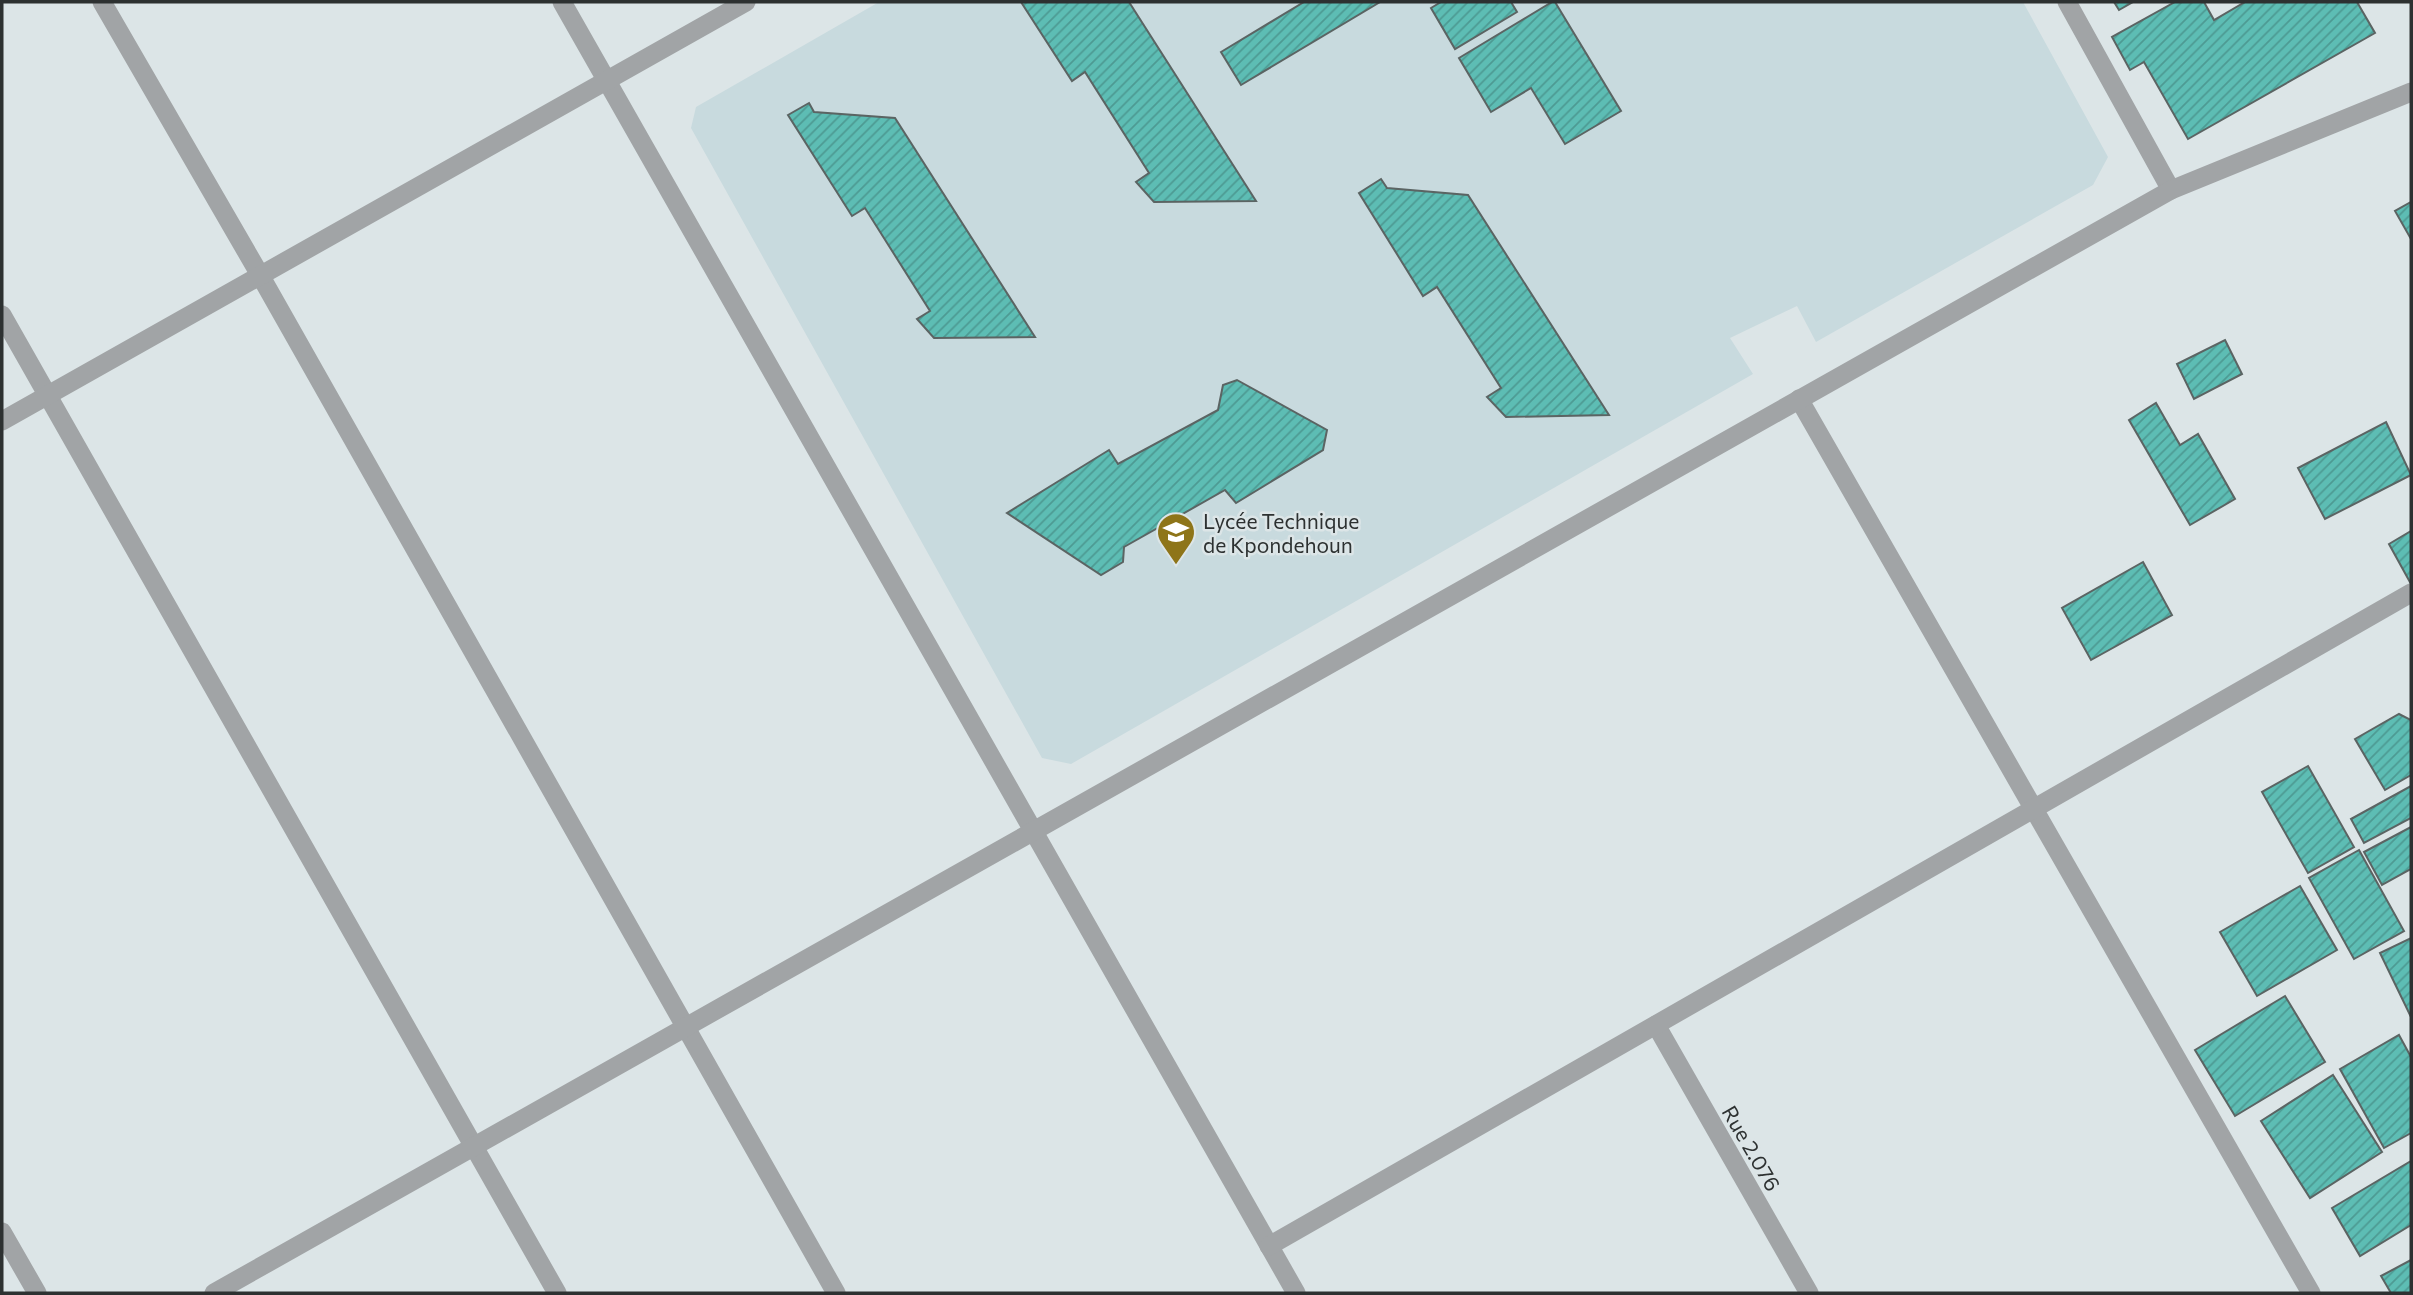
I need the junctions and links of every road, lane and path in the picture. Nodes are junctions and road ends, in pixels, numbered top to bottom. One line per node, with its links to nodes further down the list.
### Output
1 (102, 2): 8 (street)
2 (562, 2): 5 (street)
3 (746, 2): 5 (street)
4 (2067, 2): 7 (street)
5 (607, 80): 8 (street); 15 (street)
6 (2411, 92): 7 (street)
7 (2171, 190): 11 (street)
8 (260, 275): 10 (street); 17 (street)
9 (2, 315): 10 (street)
10 (48, 395): 12 (street); 18 (street)
11 (1799, 400): 14 (street); 15 (street)
12 (2, 421)
13 (2409, 601): 14 (street)
14 (2034, 808): 16 (street); 27 (street)
15 (1033, 832): 17 (street); 20 (street)
16 (1656, 1025): 20 (street); 26 (street, Rue 2.076)
17 (685, 1027): 18 (street); 24 (street)
18 (474, 1147): 22 (street); 23 (street)
19 (2, 1232): 21 (street)
20 (1269, 1246): 25 (street)
21 (37, 1293)
22 (214, 1293)
23 (557, 1293)
24 (836, 1293)
25 (1296, 1293)
26 (1809, 1293)
27 (2311, 1293)

